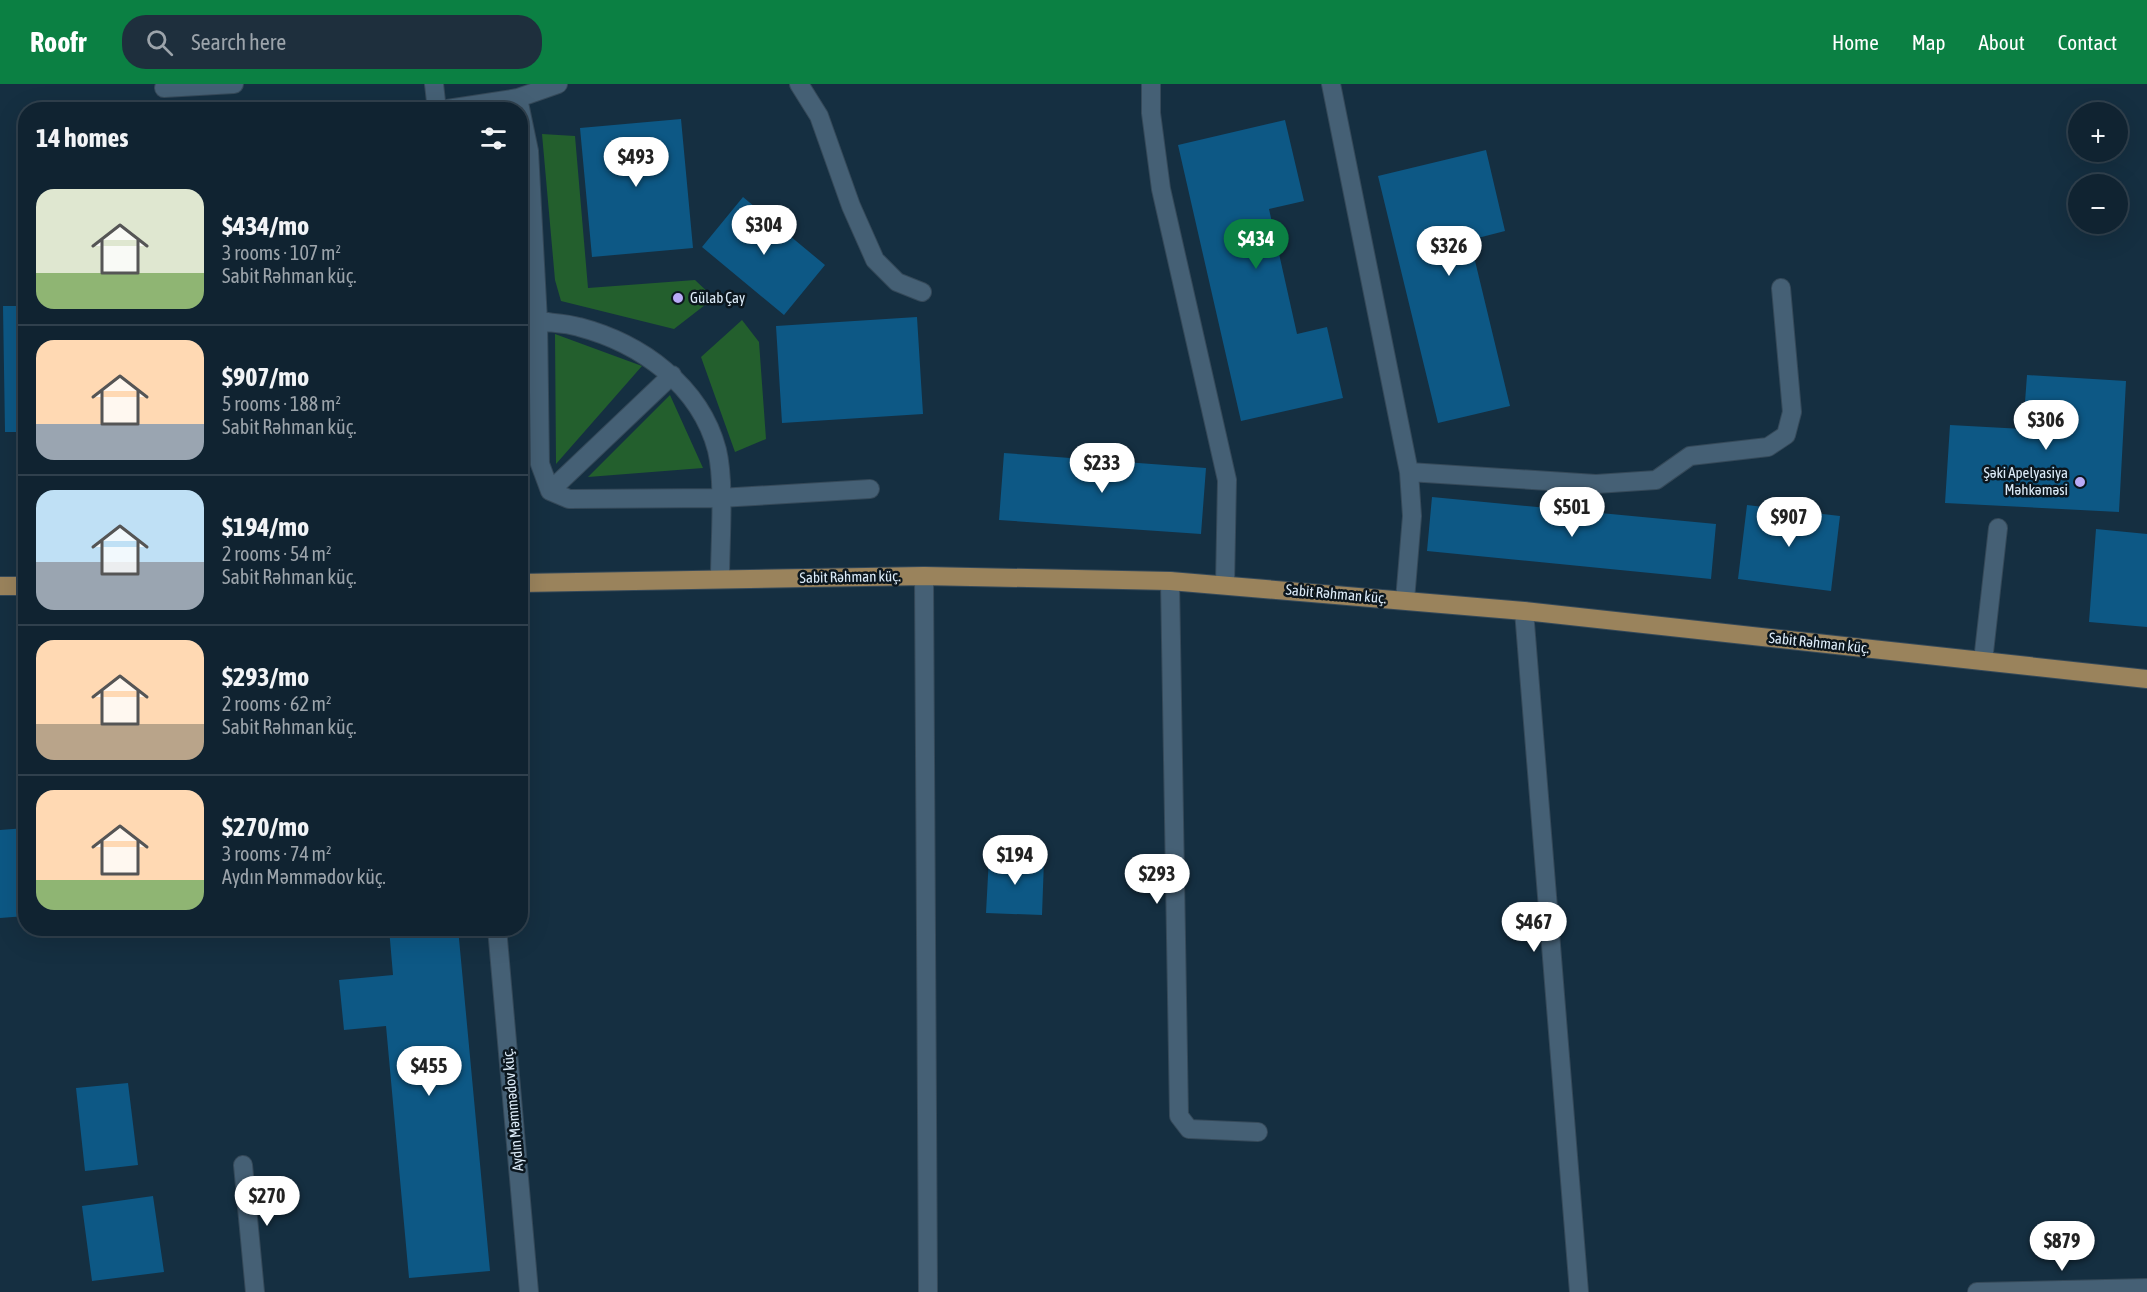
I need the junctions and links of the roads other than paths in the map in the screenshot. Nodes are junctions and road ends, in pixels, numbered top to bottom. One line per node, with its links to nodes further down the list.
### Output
1 (234, 84): 7 (street)
2 (434, 84): 9 (street)
3 (558, 84): 8 (street)
4 (799, 84): 14 (street)
5 (1151, 84): 26 (street)
6 (1331, 84): 17 (street)
7 (164, 88)
8 (518, 98): 10 (street); 11 (street)
9 (437, 102)
10 (492, 102)
11 (519, 102)
12 (528, 146): 15 (street)
13 (1781, 288): 17 (street)
14 (922, 292)
15 (538, 321): 16 (street); 19 (street)
16 (672, 375): 19 (street); 20 (street)
17 (1409, 472): 29 (street)
18 (870, 489): 20 (street)
19 (550, 491): 20 (street)
20 (720, 498): 23 (street)
21 (1998, 528): 31 (street)
22 (924, 576): 23 (main road, Sabit Rəhman küç.); 24 (main road, Sabit Rəhman küç.); 39 (street)
23 (720, 578): 25 (main road, Sabit Rəhman küç.)
24 (1170, 581): 26 (main road, Sabit Rəhman küç.); 34 (street)
25 (528, 583)
26 (1225, 585): 29 (main road, Sabit Rəhman küç.)
27 (0, 586): 28 (main road)
28 (18, 586)
29 (1405, 600): 30 (main road, Sabit Rəhman küç.)
30 (1524, 611): 31 (main road, Sabit Rəhman küç.); 40 (street)
31 (1983, 661): 32 (main road, Sabit Rəhman küç.)
32 (2147, 679)
33 (498, 936): 38 (street, Aydın Məmmədov küç.)
34 (1258, 1132)
35 (243, 1165): 37 (street)
36 (2147, 1288): 41 (street)
37 (255, 1292)
38 (529, 1292)
39 (928, 1292)
40 (1579, 1292)
41 (1977, 1292)

